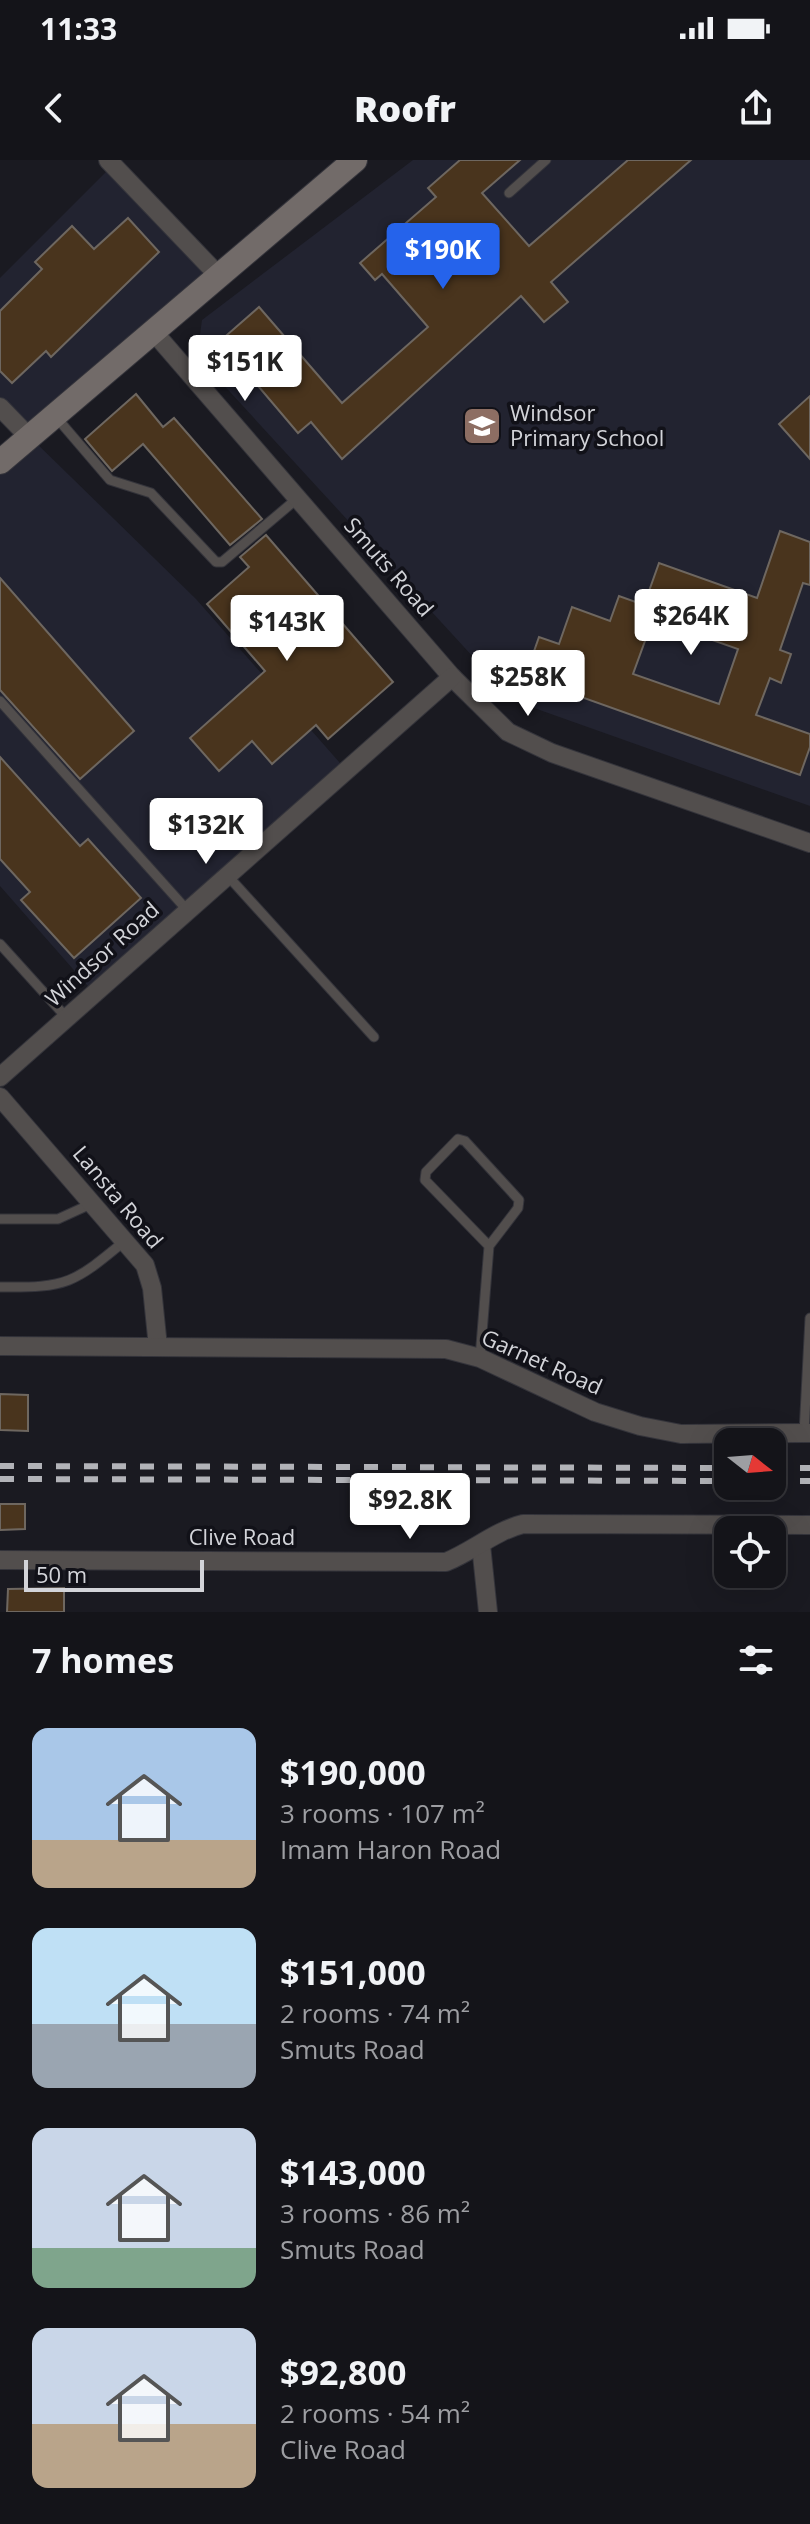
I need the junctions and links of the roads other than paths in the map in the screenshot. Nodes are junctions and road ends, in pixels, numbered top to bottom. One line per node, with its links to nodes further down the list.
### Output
1 (108, 160): 5 (street)
2 (355, 160): 5 (street)
3 (546, 160): 4 (lane)
4 (509, 193)
5 (217, 274): 6 (street)
6 (152, 330): 8 (street); 11 (street, Smuts Road)
7 (0, 407): 9 (street)
8 (54, 415): 9 (street); 11 (lane)
9 (29, 437): 10 (street)
10 (0, 462)
11 (299, 497): 12 (street, Smuts Road)
12 (452, 677): 14 (street, Smuts Road); 15 (street, Windsor Road)
13 (0, 701): 16 (lane)
14 (810, 843)
15 (227, 875): 16 (street, Windsor Road); 19 (lane)
16 (187, 910): 18 (street, Windsor Road)
17 (0, 944): 18 (lane)
18 (66, 1017): 20 (street, Windsor Road)
19 (374, 1037)
20 (0, 1077)
21 (0, 1097): 22 (street, Lansta Road)
22 (93, 1203): 23 (lane); 24 (street, Lansta Road)
23 (0, 1219)
24 (126, 1240): 26 (lane); 29 (street, Lansta Road)
25 (489, 1246): 25 (lane); 30 (lane)
26 (0, 1287)
27 (810, 1318): 31 (lane)
28 (0, 1346): 29 (street, Garnet Road)
29 (158, 1347): 30 (street, Garnet Road)
30 (480, 1358): 31 (street, Garnet Road)
31 (807, 1433)
32 (810, 1525): 33 (street, Clive Road)
33 (481, 1545): 34 (street, Clive Road); 35 (street)
34 (0, 1560)
35 (488, 1612)

